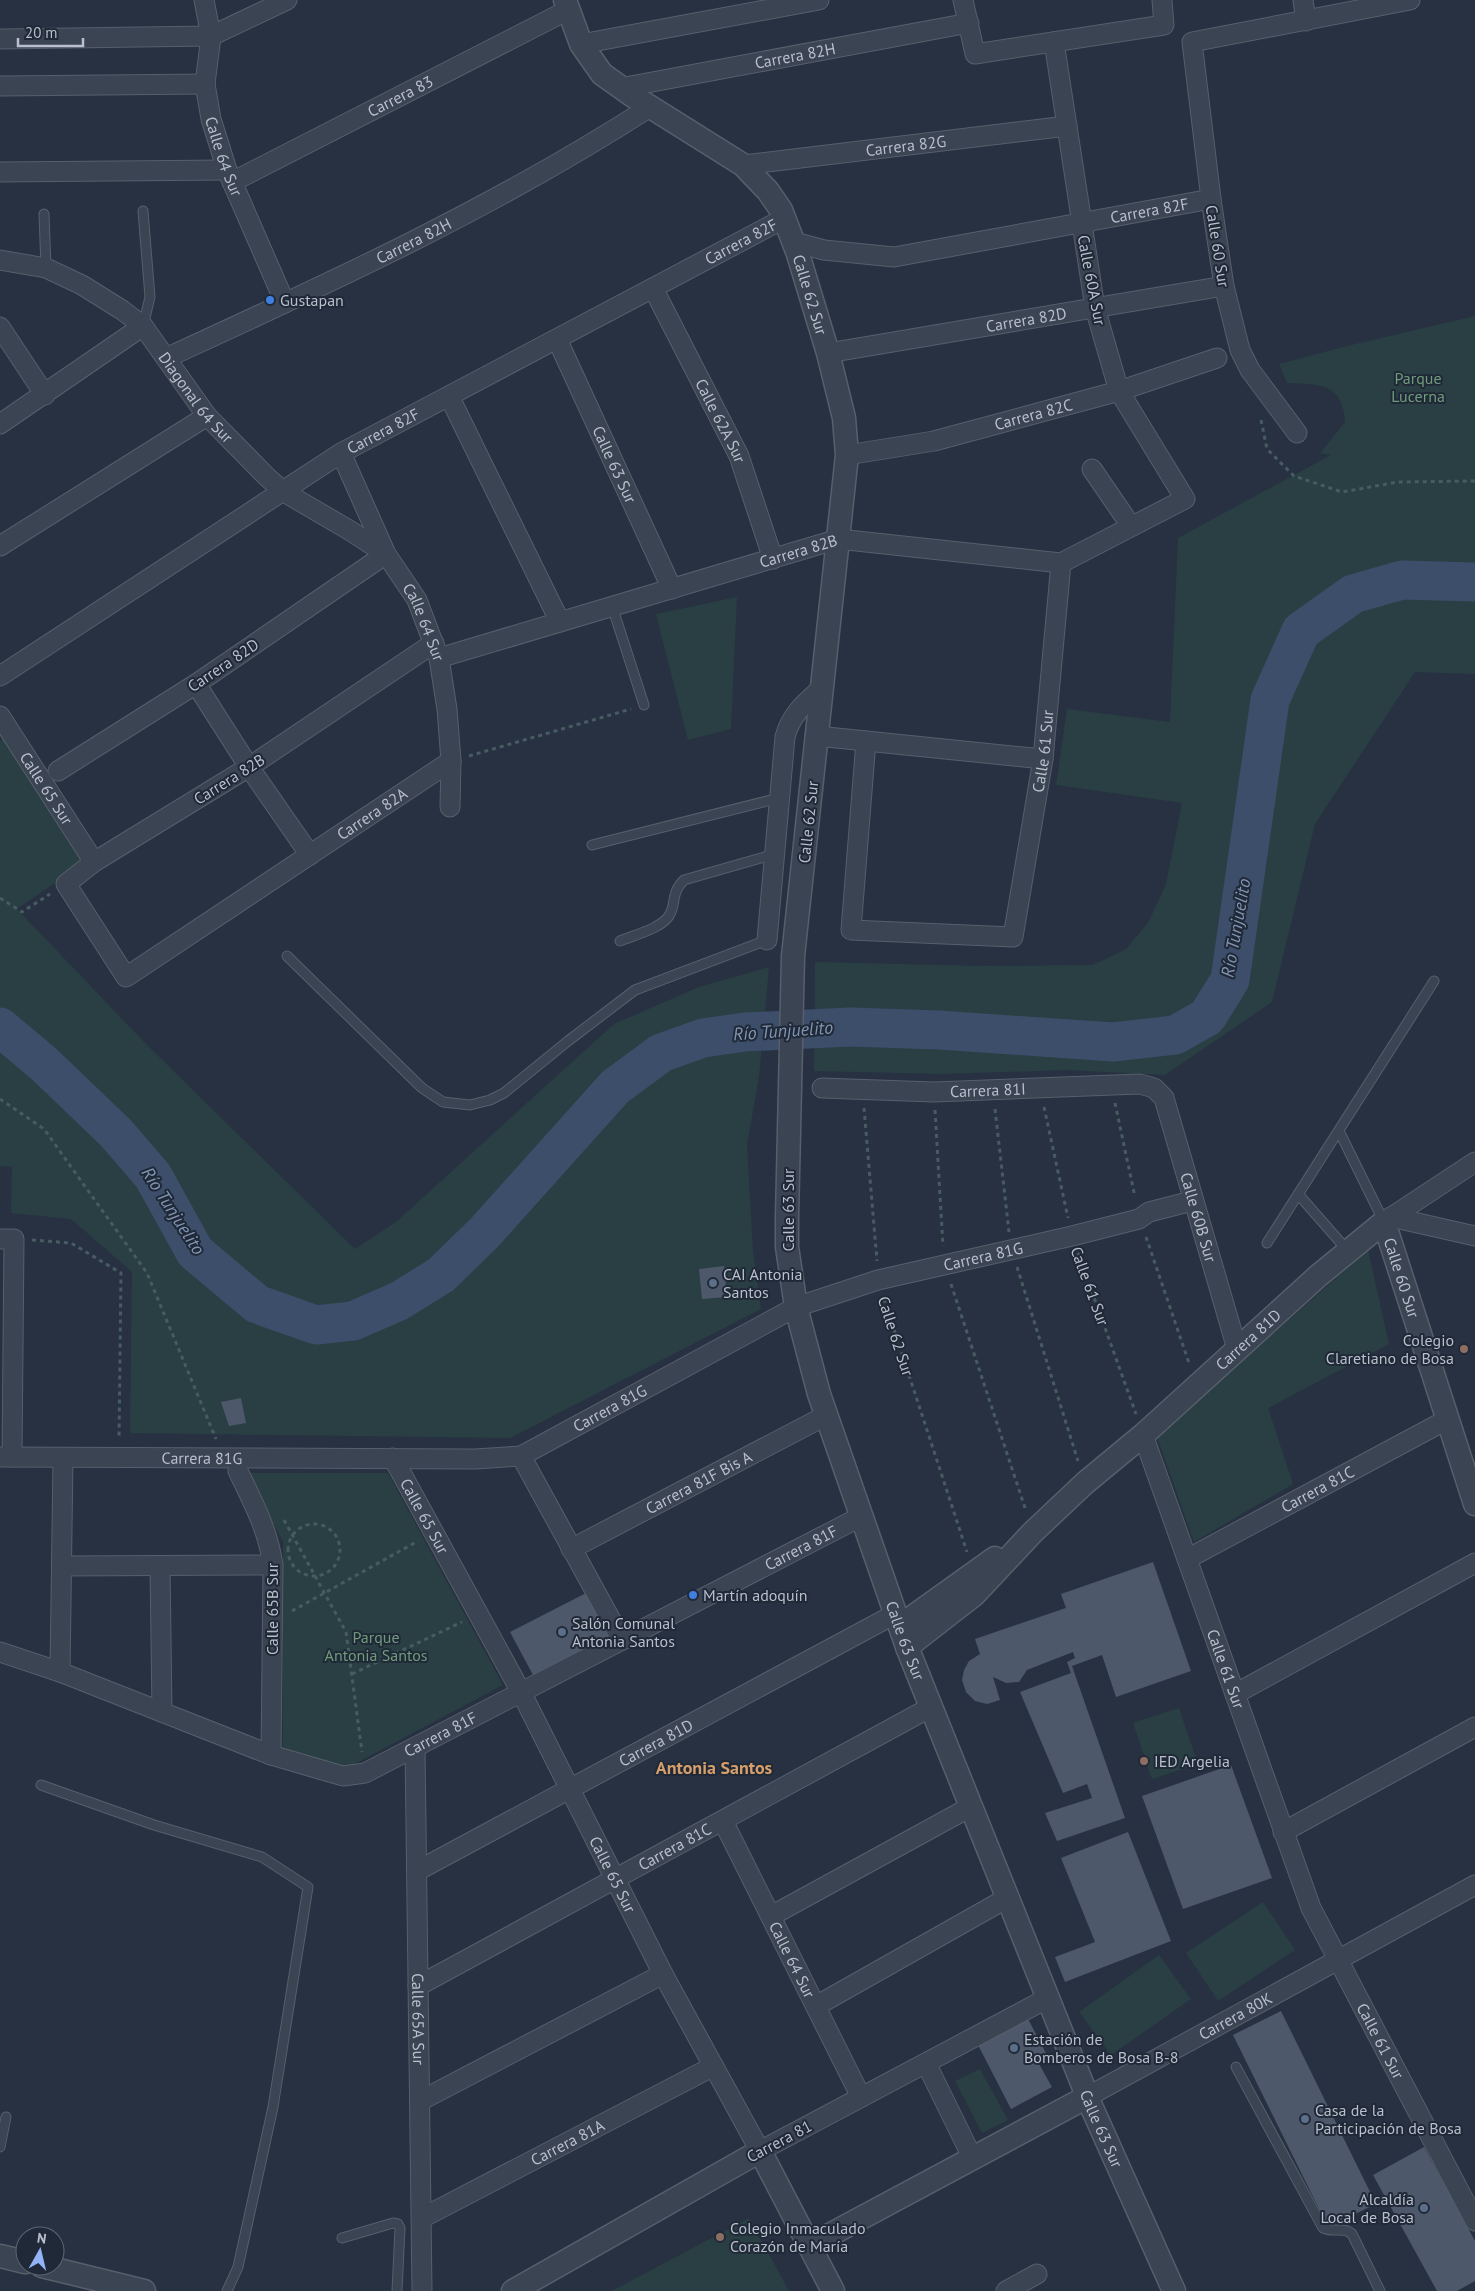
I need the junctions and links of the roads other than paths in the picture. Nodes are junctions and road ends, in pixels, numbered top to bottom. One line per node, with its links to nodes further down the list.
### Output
1 (204, 0): 11 (street, Calle 64 Sur)
2 (287, 0): 11 (street)
3 (819, 0): 14 (street)
4 (963, 0): 10 (street)
5 (1162, 0): 13 (street)
6 (1303, 0): 9 (street)
7 (1410, 0): 9 (street)
8 (567, 5): 14 (street, Calle 62 Sur); 22 (street, Carrera 83)
9 (1306, 21): 23 (street, Calle 60 Sur)
10 (968, 23): 13 (street); 17 (street, Carrera 82H)
11 (210, 36): 12 (street); 15 (street, Calle 64 Sur)
12 (0, 39)
13 (1054, 42): 19 (street, Calle 60A Sur)
14 (581, 44): 17 (street, Calle 62 Sur)
15 (205, 84): 16 (street); 22 (street, Calle 64 Sur)
16 (0, 86)
17 (620, 88): 18 (street, Calle 62 Sur)
18 (650, 107): 20 (street, Calle 62 Sur); 33 (street, Carrera 82H)
19 (1067, 126): 20 (street, Carrera 82G); 27 (street, Calle 60A Sur)
20 (743, 165): 26 (street, Calle 62 Sur)
21 (0, 172): 22 (street, Carrera 83)
22 (230, 176): 33 (street, Calle 64 Sur)
23 (1211, 199): 27 (street, Carrera 82F); 31 (street, Calle 60 Sur)
24 (142, 211): 35 (lane)
25 (44, 214): 30 (lane)
26 (785, 218): 28 (street, Calle 62 Sur); 32 (street, Carrera 82F)
27 (1081, 222): 28 (street, Carrera 82F); 34 (street, Calle 60A Sur)
28 (794, 242): 38 (street, Calle 62 Sur)
29 (0, 260): 30 (street, Diagonal 64 Sur)
30 (46, 268): 35 (street, Diagonal 64 Sur)
31 (1224, 286): 34 (street, Carrera 82D); 46 (street, Calle 60 Sur)
32 (653, 288): 37 (street, Carrera 82F); 55 (street, Calle 62A Sur)
33 (285, 304): 39 (street, Carrera 82H)
34 (1095, 308): 38 (street, Carrera 82D); 41 (street, Calle 60A Sur)
35 (143, 326): 39 (street, Diagonal 64 Sur); 42 (street)
36 (0, 327): 42 (street)
37 (557, 339): 43 (street, Carrera 82F); 57 (street, Calle 63 Sur)
38 (828, 353): 48 (street, Calle 62 Sur)
39 (166, 358): 44 (street, Diagonal 64 Sur)
40 (1217, 358): 41 (street, Carrera 82C)
41 (1119, 391): 48 (street, Carrera 82C); 51 (street, Calle 60A Sur)
42 (45, 395): 45 (street)
43 (449, 396): 47 (street, Carrera 82F); 59 (street)
44 (207, 416): 50 (street, Diagonal 64 Sur); 53 (street)
45 (0, 424)
46 (1296, 433)
47 (341, 454): 50 (street, Carrera 82F); 54 (street, Calle 64 Sur)
48 (847, 456): 52 (street, Calle 62 Sur)
49 (1092, 469): 51 (street)
50 (284, 492): 54 (street, Diagonal 64 Sur); 61 (street, Carrera 82F)
51 (1131, 526): 56 (street)
52 (838, 539): 55 (street, Carrera 82B); 56 (street, Carrera 82B); 63 (street, Calle 62 Sur)
53 (0, 546)
54 (386, 554): 60 (street, Calle 64 Sur); 62 (street, Carrera 82D)
55 (773, 559): 57 (street, Carrera 82B)
56 (1061, 563): 68 (street, Calle 61 Sur)
57 (672, 589): 58 (street, Carrera 82B)
58 (612, 606): 59 (street, Carrera 82B); 64 (lane)
59 (560, 622): 60 (street, Carrera 82B)
60 (437, 651): 69 (street, Calle 64 Sur); 70 (street, Carrera 82B)
61 (0, 676)
62 (196, 684): 70 (street); 71 (street, Carrera 82D)
63 (822, 688): 66 (street, Calle 62 Sur); 72 (street, Calle 62 Sur)
64 (644, 705)
65 (1, 721): 77 (street, Calle 65 Sur)
66 (817, 736): 67 (street); 82 (street, Calle 62 Sur)
67 (866, 741): 68 (street); 68 (street, Calle 61 Sur)
68 (1042, 759)
69 (451, 761): 73 (street, Calle 64 Sur); 75 (street, Carrera 82A)
70 (249, 767): 75 (street); 77 (street, Carrera 82B)
71 (58, 771)
72 (780, 798): 74 (lane); 76 (street, Calle 62 Sur)
73 (450, 806)
74 (592, 844)
75 (310, 854): 78 (street, Carrera 82A)
76 (775, 854): 79 (street, Calle 62 Sur); 80 (lane)
77 (94, 862): 78 (street, Carrera 82B)
78 (66, 884)
79 (768, 940): 81 (lane)
80 (620, 941)
81 (288, 956)
82 (793, 956): 95 (street, Calle 63 Sur)
83 (1434, 980): 86 (lane)
84 (822, 1088): 85 (street, Carrera 81I)
85 (1154, 1088): 89 (street, Calle 60B Sur)
86 (1339, 1131): 88 (lane); 90 (lane)
87 (1475, 1162): 90 (street, Carrera 81D)
88 (1298, 1194): 93 (lane); 94 (lane)
89 (1192, 1201): 95 (street, Carrera 81G); 97 (street, Calle 60B Sur)
90 (1388, 1220): 91 (street); 94 (street, Carrera 81D); 99 (street, Calle 60 Sur)
91 (1475, 1236)
92 (7, 1239): 96 (street)
93 (1267, 1242)
94 (1348, 1252): 97 (street, Carrera 81D)
95 (796, 1307): 98 (street, Calle 63 Sur); 101 (street, Carrera 81G)
96 (7, 1339): 102 (street)
97 (1237, 1349): 100 (street, Carrera 81D)
98 (825, 1416): 107 (street, Calle 63 Sur); 109 (street, Carrera 81F Bis A)
99 (1448, 1419): 106 (street, Calle 60 Sur); 110 (street, Carrera 81C)
100 (1143, 1435): 108 (street, Carrera 81D); 110 (street, Calle 61 Sur)
101 (521, 1456): 104 (street, Carrera 81G); 109 (street)
102 (6, 1457): 103 (street, Carrera 81G)
103 (63, 1458): 104 (street, Carrera 81G); 113 (street)
104 (392, 1458): 119 (street, Calle 65 Sur)
105 (238, 1471): 112 (street, Calle 65B Sur)
106 (1475, 1504)
107 (860, 1517): 115 (street, Calle 63 Sur); 116 (street, Carrera 81F)
108 (1033, 1532): 115 (street, Carrera 81D); 115 (street, Carrera 81D)
109 (571, 1549): 116 (street)
110 (1187, 1559): 120 (street, Calle 61 Sur)
111 (1475, 1563): 120 (street)
112 (273, 1565): 114 (street); 125 (street, Calle 65B Sur)
113 (63, 1566): 114 (street); 118 (street)
114 (160, 1566): 122 (street)
115 (901, 1629): 121 (street, Calle 63 Sur); 127 (street, Carrera 81D)
116 (622, 1640): 119 (street, Carrera 81F)
117 (0, 1652): 118 (street, Carrera 81F)
118 (60, 1672): 122 (street, Carrera 81F)
119 (521, 1692): 124 (street, Carrera 81F); 127 (street, Calle 65 Sur)
120 (1235, 1694): 130 (street, Calle 61 Sur)
121 (931, 1707): 128 (street, Calle 63 Sur); 129 (street, Carrera 81C)
122 (162, 1712): 125 (street, Carrera 81F)
123 (1475, 1727): 130 (street)
124 (415, 1748): 125 (street, Carrera 81F); 131 (street, Calle 65A Sur)
125 (271, 1755)
126 (41, 1785): 160 (lane)
127 (570, 1788): 131 (street, Carrera 81D); 132 (street, Calle 65 Sur)
128 (972, 1806): 134 (street, Calle 63 Sur); 135 (street)
129 (723, 1821): 132 (street, Carrera 81C); 135 (street, Calle 64 Sur)
130 (1283, 1832): 136 (street, Calle 61 Sur)
131 (416, 1871): 138 (street, Calle 65A Sur)
132 (616, 1879): 137 (street, Calle 65 Sur); 138 (street, Carrera 81C)
133 (1475, 1885): 136 (street, Carrera 80K)
134 (1009, 1897): 139 (street, Calle 63 Sur); 140 (street)
135 (771, 1916): 140 (street, Calle 64 Sur)
136 (1338, 1960): 145 (street, Carrera 80K); 152 (street, Calle 61 Sur)
137 (663, 1974): 142 (street, Calle 65 Sur); 146 (street)
138 (418, 1986): 146 (street, Calle 65A Sur)
139 (1048, 1998): 141 (street, Carrera 81); 145 (street, Calle 63 Sur)
140 (816, 2006): 144 (street, Calle 64 Sur)
141 (926, 2063): 144 (street, Carrera 81); 150 (street)
142 (712, 2066): 149 (street, Calle 65 Sur); 151 (street, Carrera 81A)
143 (1236, 2067): 167 (lane)
144 (861, 2097): 149 (street, Carrera 81)
145 (1087, 2097): 150 (street, Carrera 80K); 166 (street, Calle 63 Sur)
146 (420, 2101): 151 (street, Calle 65A Sur)
147 (6, 2117): 148 (lane)
148 (0, 2147)
149 (760, 2151): 154 (street, Calle 65 Sur); 163 (street, Carrera 81)
150 (973, 2159): 154 (street, Carrera 80K)
151 (422, 2218): 162 (street, Calle 65A Sur)
152 (1475, 2221)
153 (342, 2238): 161 (lane)
154 (809, 2246): 164 (street, Calle 65 Sur)
155 (0, 2256): 156 (street)
156 (15, 2260)
157 (65, 2272): 159 (street)
158 (1037, 2274): 165 (street)
159 (144, 2291)
160 (227, 2291)
161 (397, 2291)
162 (422, 2291)
163 (513, 2291)
164 (833, 2291)
165 (1006, 2291)
166 (1174, 2291)
167 (1380, 2291)

